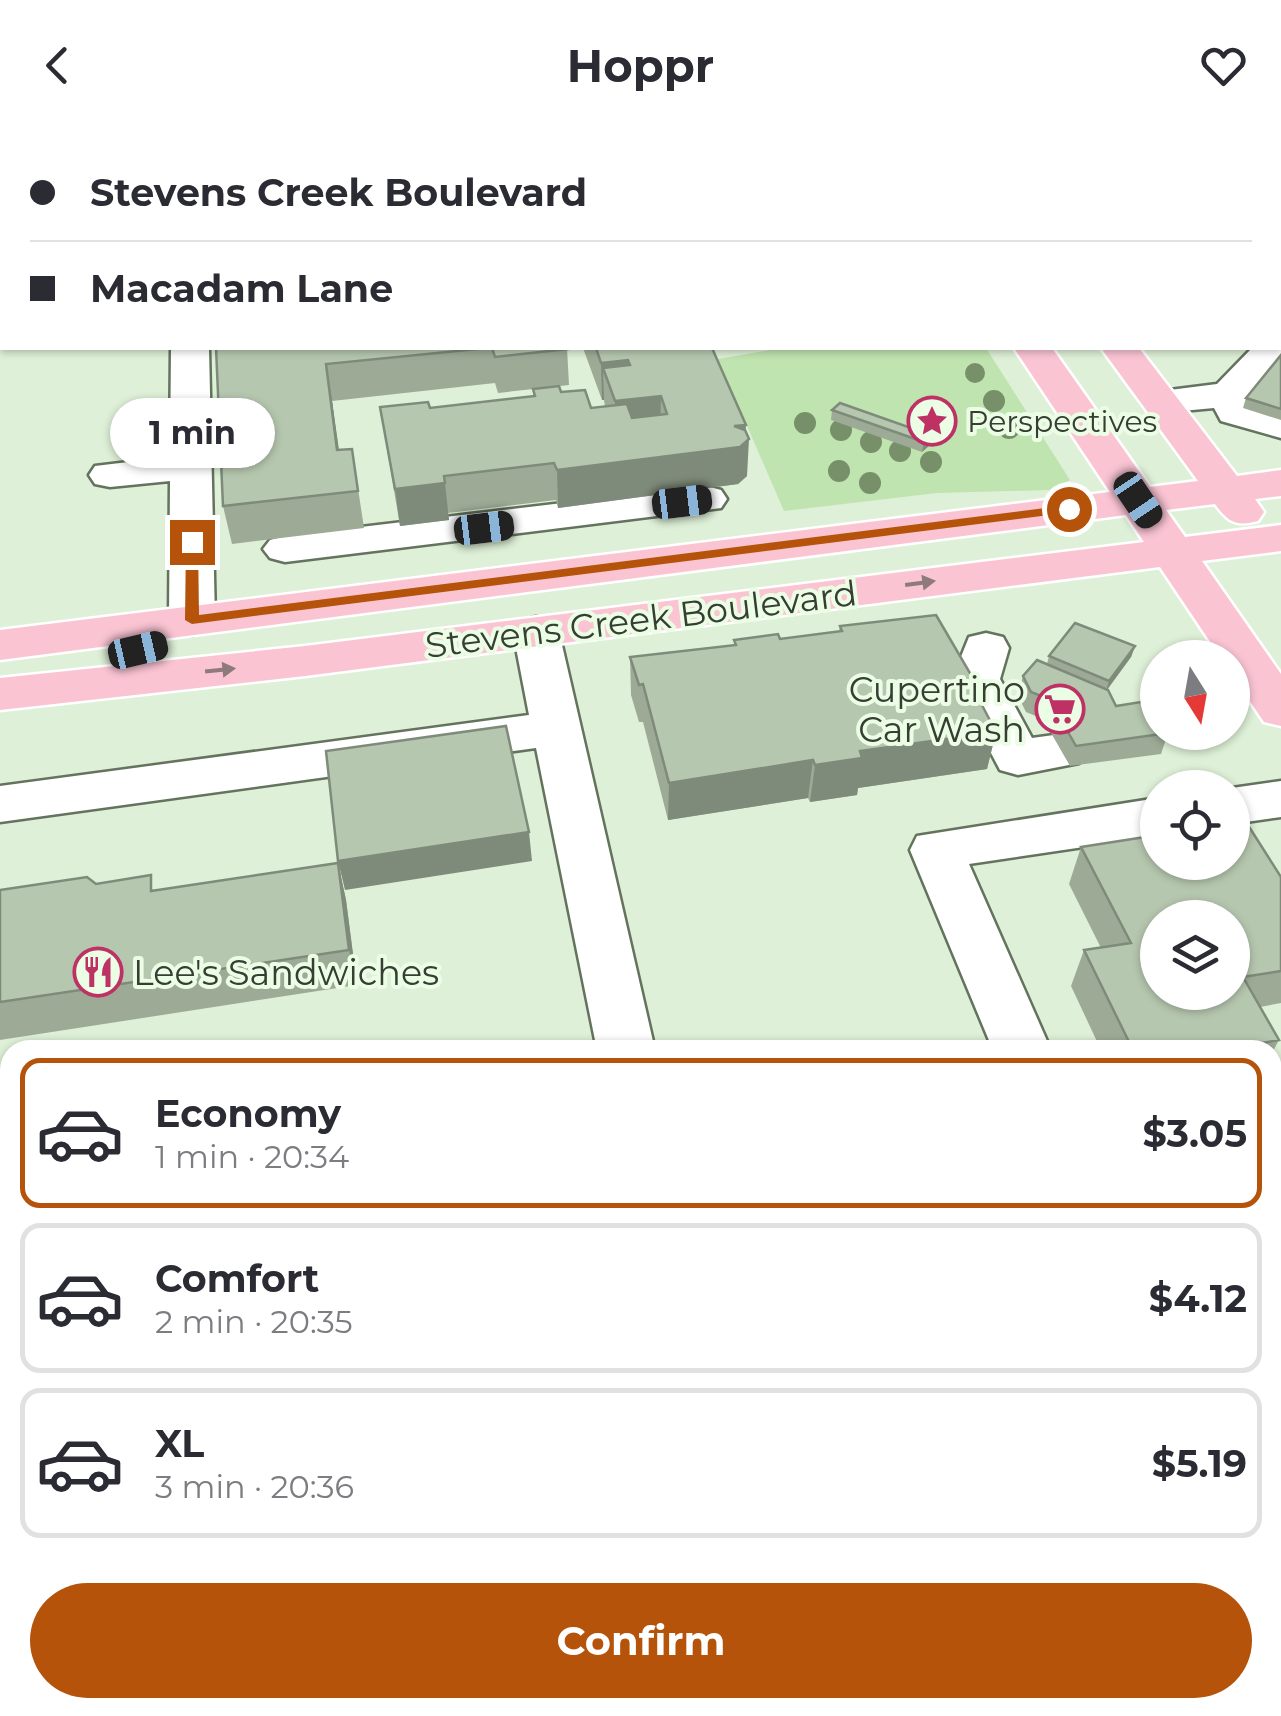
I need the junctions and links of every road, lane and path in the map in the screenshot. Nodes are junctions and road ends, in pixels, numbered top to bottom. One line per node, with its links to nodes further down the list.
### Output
1 (196, 350): 7 (lane)
2 (1035, 350): 13 (main road)
3 (1122, 350): 5 (main road)
4 (1251, 374): 5 (lane); 6 (lane)
5 (1160, 401): 10 (main road)
6 (1281, 426)
7 (191, 467): 8 (lane); 20 (lane)
8 (110, 476)
9 (1281, 482): 10 (main road, Stevens Creek Boulevard)
10 (1226, 490): 13 (main road, Stevens Creek Boulevard); 15 (main road)
11 (655, 498): 12 (lane); 14 (lane); 18 (lane)
12 (706, 499)
13 (1138, 500): 17 (main road); 18 (main road, Stevens Creek Boulevard)
14 (383, 526): 16 (lane); 19 (lane)
15 (1275, 547): 17 (main road, Stevens Creek Boulevard)
16 (285, 549)
17 (1172, 551): 21 (main road, Stevens Creek Boulevard, one-way to 17); 25 (main road)
18 (674, 557): 19 (main road, Stevens Creek Boulevard)
19 (395, 594): 20 (main road, Stevens Creek Boulevard)
20 (192, 620): 22 (main road, Stevens Creek Boulevard); 24 (main road)
21 (536, 632): 24 (main road, Stevens Creek Boulevard, one-way to 21); 26 (lane)
22 (0, 645)
23 (986, 648): 27 (lane)
24 (9, 693)
25 (1281, 710)
26 (558, 728): 30 (lane); 32 (lane)
27 (1061, 751)
28 (1281, 799): 29 (lane)
29 (1250, 803)
30 (0, 804)
31 (1140, 820): 33 (lane)
32 (624, 1040)
33 (1018, 1040)

